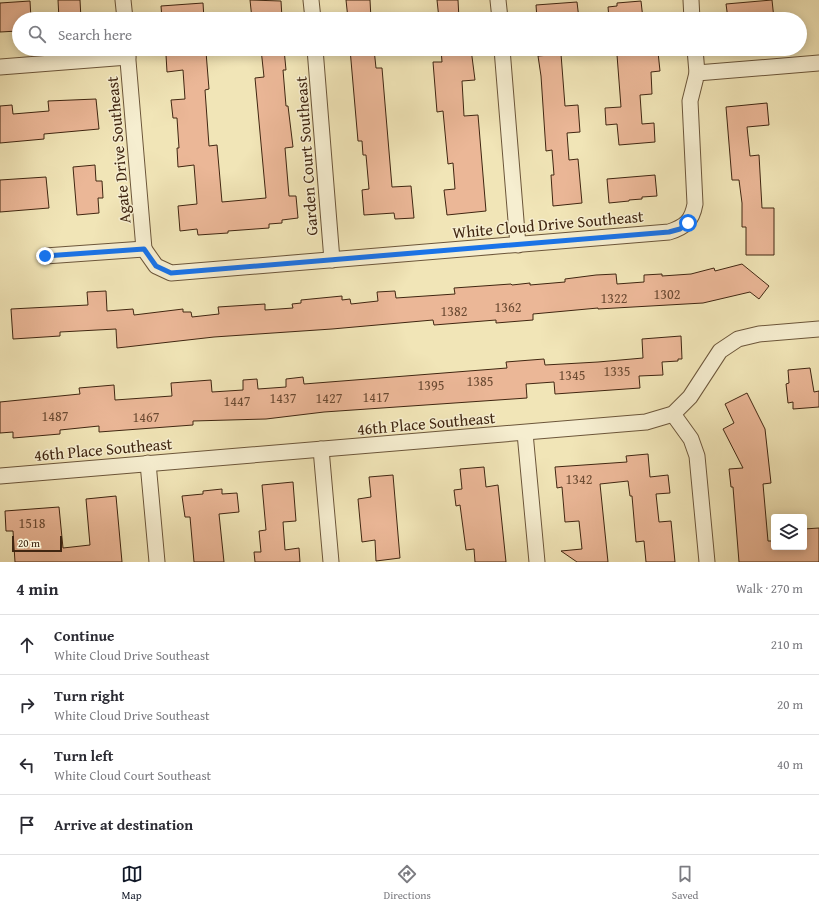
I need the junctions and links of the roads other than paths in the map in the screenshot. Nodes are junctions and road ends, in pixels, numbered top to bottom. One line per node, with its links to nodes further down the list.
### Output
1 (124, 0): 5 (street)
2 (312, 0): 6 (street)
3 (498, 0): 7 (street)
4 (691, 0): 8 (street)
5 (125, 12)
6 (313, 12)
7 (499, 12)
8 (692, 12)
9 (101, 56): 15 (street)
10 (128, 56): 18 (street, Agate Drive Southeast)
11 (316, 56): 20 (street, Garden Court Southeast)
12 (503, 56): 17 (street)
13 (696, 56): 16 (street, White Cloud Drive Southeast)
14 (819, 63): 16 (street)
15 (0, 67)
16 (697, 72): 17 (street, White Cloud Drive Southeast)
17 (518, 245): 20 (street, White Cloud Drive Southeast)
18 (144, 249): 19 (street); 20 (street, White Cloud Drive Southeast)
19 (45, 256)
20 (332, 260)
21 (819, 329): 22 (street, 46th Place Southeast)
22 (673, 414): 23 (street, 46th Place Southeast); 30 (street)
23 (525, 433): 24 (street, 46th Place Southeast); 29 (street)
24 (321, 450): 25 (street, 46th Place Southeast); 28 (street)
25 (148, 463): 26 (street, 46th Place Southeast); 27 (street)
26 (0, 476)
27 (157, 562)
28 (331, 562)
29 (537, 562)
30 (707, 562)

